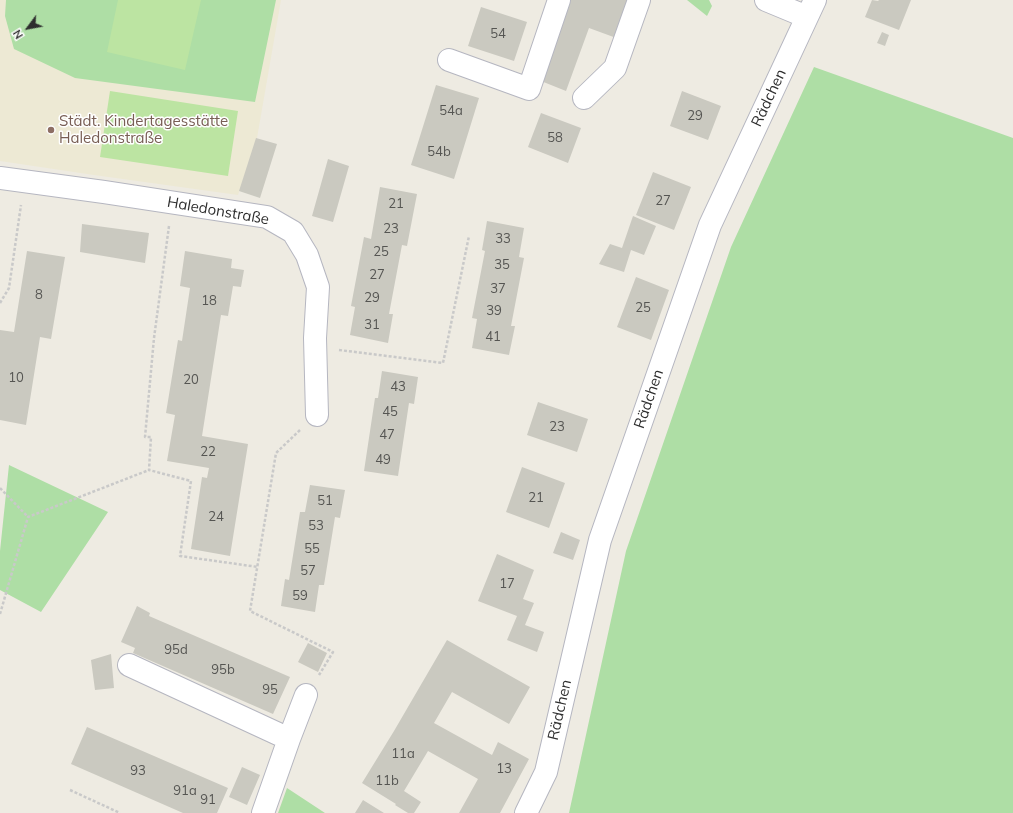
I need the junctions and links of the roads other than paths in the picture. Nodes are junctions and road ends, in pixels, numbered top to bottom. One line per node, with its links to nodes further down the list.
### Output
1 (559, 0): 5 (street)
2 (639, 0): 6 (street)
3 (766, 0): 4 (street)
4 (811, 9): 13 (street, Rädchen)
5 (450, 60)
6 (584, 98)
7 (0, 178): 8 (street, Haledonstraße)
8 (317, 415)
9 (129, 665): 11 (street)
10 (306, 695): 11 (street)
11 (289, 739): 12 (street)
12 (263, 813)
13 (526, 813)

